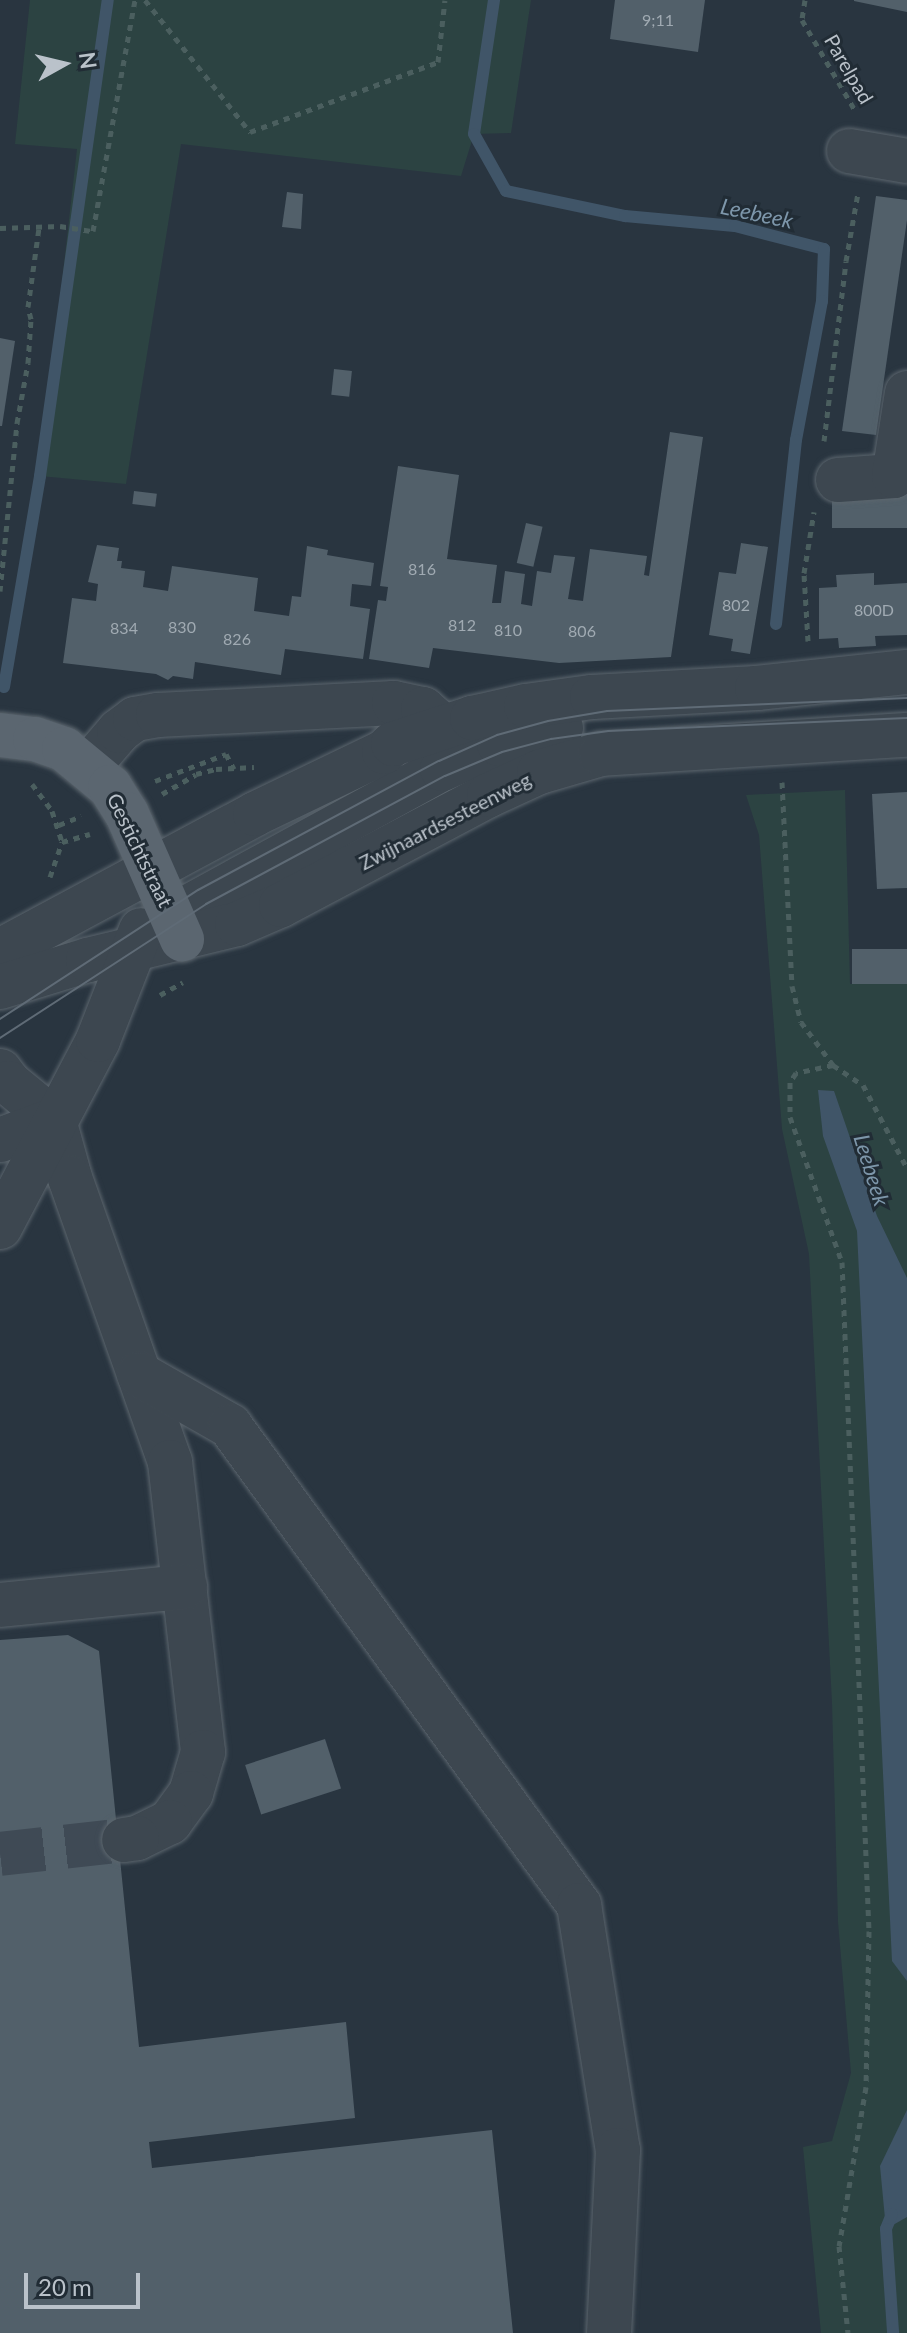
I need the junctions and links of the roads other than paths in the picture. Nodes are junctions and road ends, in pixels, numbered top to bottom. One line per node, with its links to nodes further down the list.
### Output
1 (907, 393): 2 (street)
2 (829, 481)
3 (907, 672): 5 (street)
4 (907, 708): 10 (street)
5 (444, 727): 8 (street); 9 (street)
6 (0, 735): 8 (main road, Gestichtstraat)
7 (907, 735): 10 (street, Zwijnaardsesteenweg)
8 (89, 766): 9 (main road, Gestichtstraat)
9 (152, 869): 10 (main road, Gestichtstraat); 11 (street); 12 (street)
10 (177, 928): 11 (street, Zwijnaardsesteenweg)
11 (136, 949): 13 (street, Zwijnaardsesteenweg); 15 (street)
12 (0, 951)
13 (0, 987)
14 (0, 1071): 15 (street)
15 (54, 1120): 16 (street); 17 (street); 18 (street)
16 (0, 1140)
17 (0, 1227)
18 (139, 1374): 19 (street); 22 (street)
19 (185, 1587): 20 (street); 21 (street)
20 (0, 1605)
21 (124, 1840)
22 (609, 2333)

